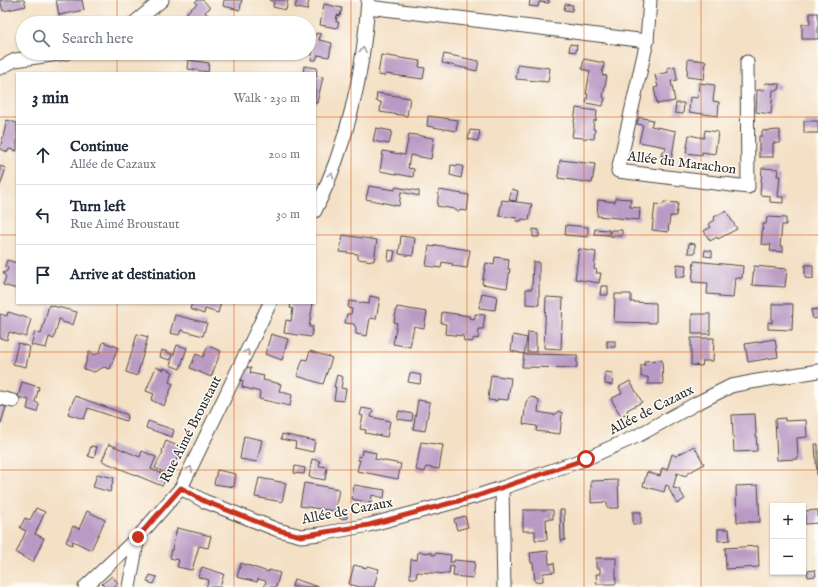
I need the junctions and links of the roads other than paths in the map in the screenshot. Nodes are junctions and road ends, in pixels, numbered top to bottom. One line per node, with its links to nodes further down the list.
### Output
1 (162, 0): 4 (street)
2 (650, 0): 5 (street, Allée du Marachon)
3 (368, 3): 5 (street); 9 (street, one-way to 3)
4 (143, 16)
5 (647, 41): 7 (street, Allée du Marachon)
6 (16, 60): 8 (street)
7 (747, 62)
8 (0, 68)
9 (316, 209)
10 (270, 304): 14 (street, Rue Aimé Broustaut, one-way to 10)
11 (818, 371): 15 (street, Allée de Cazaux)
12 (0, 398): 13 (street)
13 (13, 400)
14 (181, 488): 15 (street, Allée de Cazaux); 16 (street, Rue Aimé Broustaut)
15 (502, 488): 19 (street)
16 (138, 537): 17 (street); 18 (street)
17 (85, 587)
18 (129, 587)
19 (504, 587)

